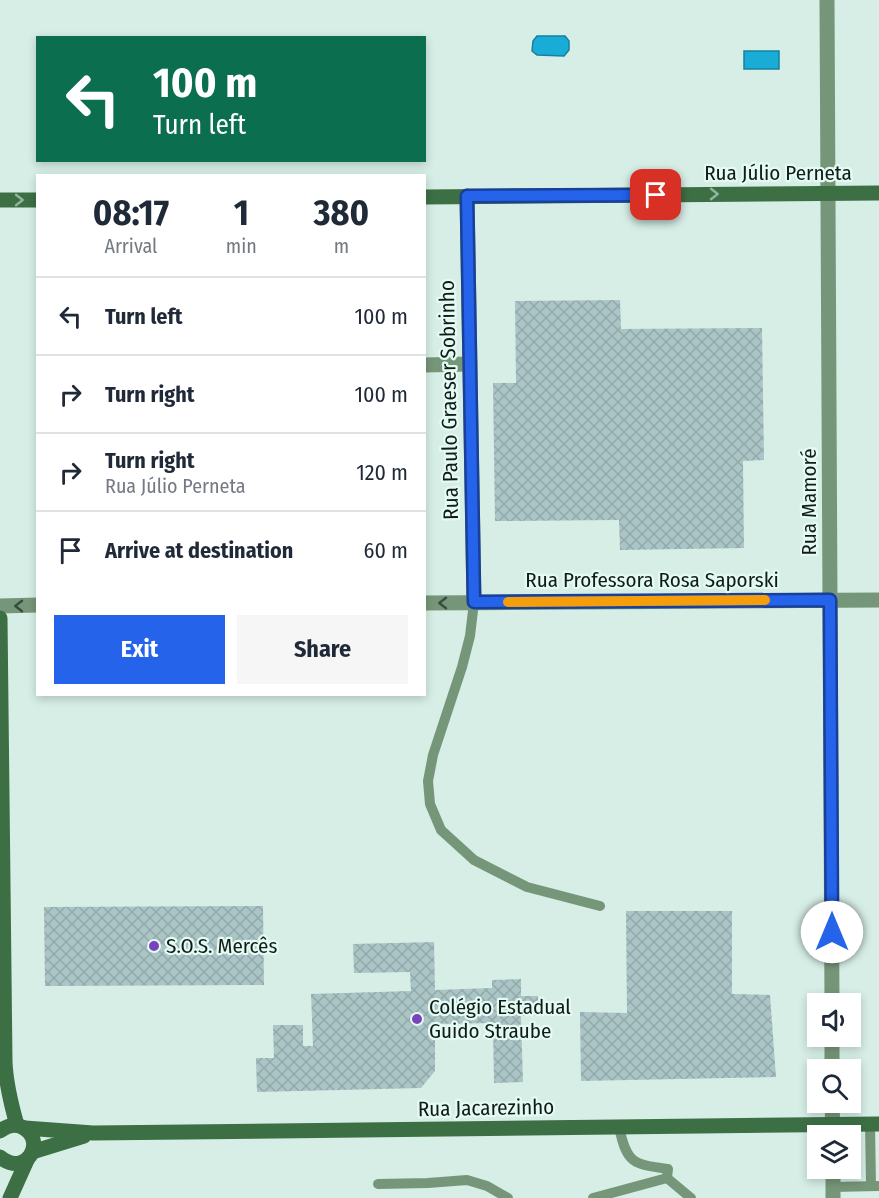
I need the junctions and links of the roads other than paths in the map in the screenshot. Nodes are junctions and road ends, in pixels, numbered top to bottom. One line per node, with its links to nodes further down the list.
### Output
1 (827, 0): 2 (street, Rua Mamoré)
2 (828, 193): 3 (main road, Rua Júlio Perneta); 4 (main road, Rua Júlio Perneta, one-way to 2); 10 (street, Rua Mamoré)
3 (879, 193)
4 (467, 196): 5 (main road, Rua Júlio Perneta); 8 (street, Rua Paulo Graeser Sobrinho)
5 (426, 197)
6 (0, 200): 7 (main road, one-way to 7)
7 (36, 200)
8 (469, 364): 9 (street); 12 (street, Rua Paulo Graeser Sobrinho)
9 (426, 365)
10 (830, 600): 11 (street, Rua Professora Rosa Saporski); 12 (street, Rua Professora Rosa Saporski); 18 (street, Rua Mamoré)
11 (879, 600)
12 (474, 602): 13 (street, Rua Professora Rosa Saporski, one-way to 13); 17 (lane)
13 (426, 603)
14 (0, 606): 15 (street, one-way to 14)
15 (36, 606)
16 (0, 618): 20 (main road)
17 (600, 906)
18 (832, 993)
19 (874, 1124): 29 (lane)
20 (21, 1127): 23 (main road); 24 (main road, Rua Jacarezinho); 25 (main road)
21 (619, 1127): 22 (main road, Rua Jacarezinho); 24 (main road, Rua Jacarezinho); 27 (lane)
22 (807, 1130)
23 (0, 1131)
24 (93, 1133): 25 (main road, Rua Jacarezinho)
25 (30, 1155): 26 (main road, Rua Jacarezinho); 31 (main road)
26 (0, 1157)
27 (667, 1178): 33 (lane); 34 (lane)
28 (378, 1184): 32 (lane)
29 (875, 1186): 30 (lane)
30 (833, 1192)
31 (10, 1198)
32 (508, 1198)
33 (593, 1198)
34 (691, 1198)

